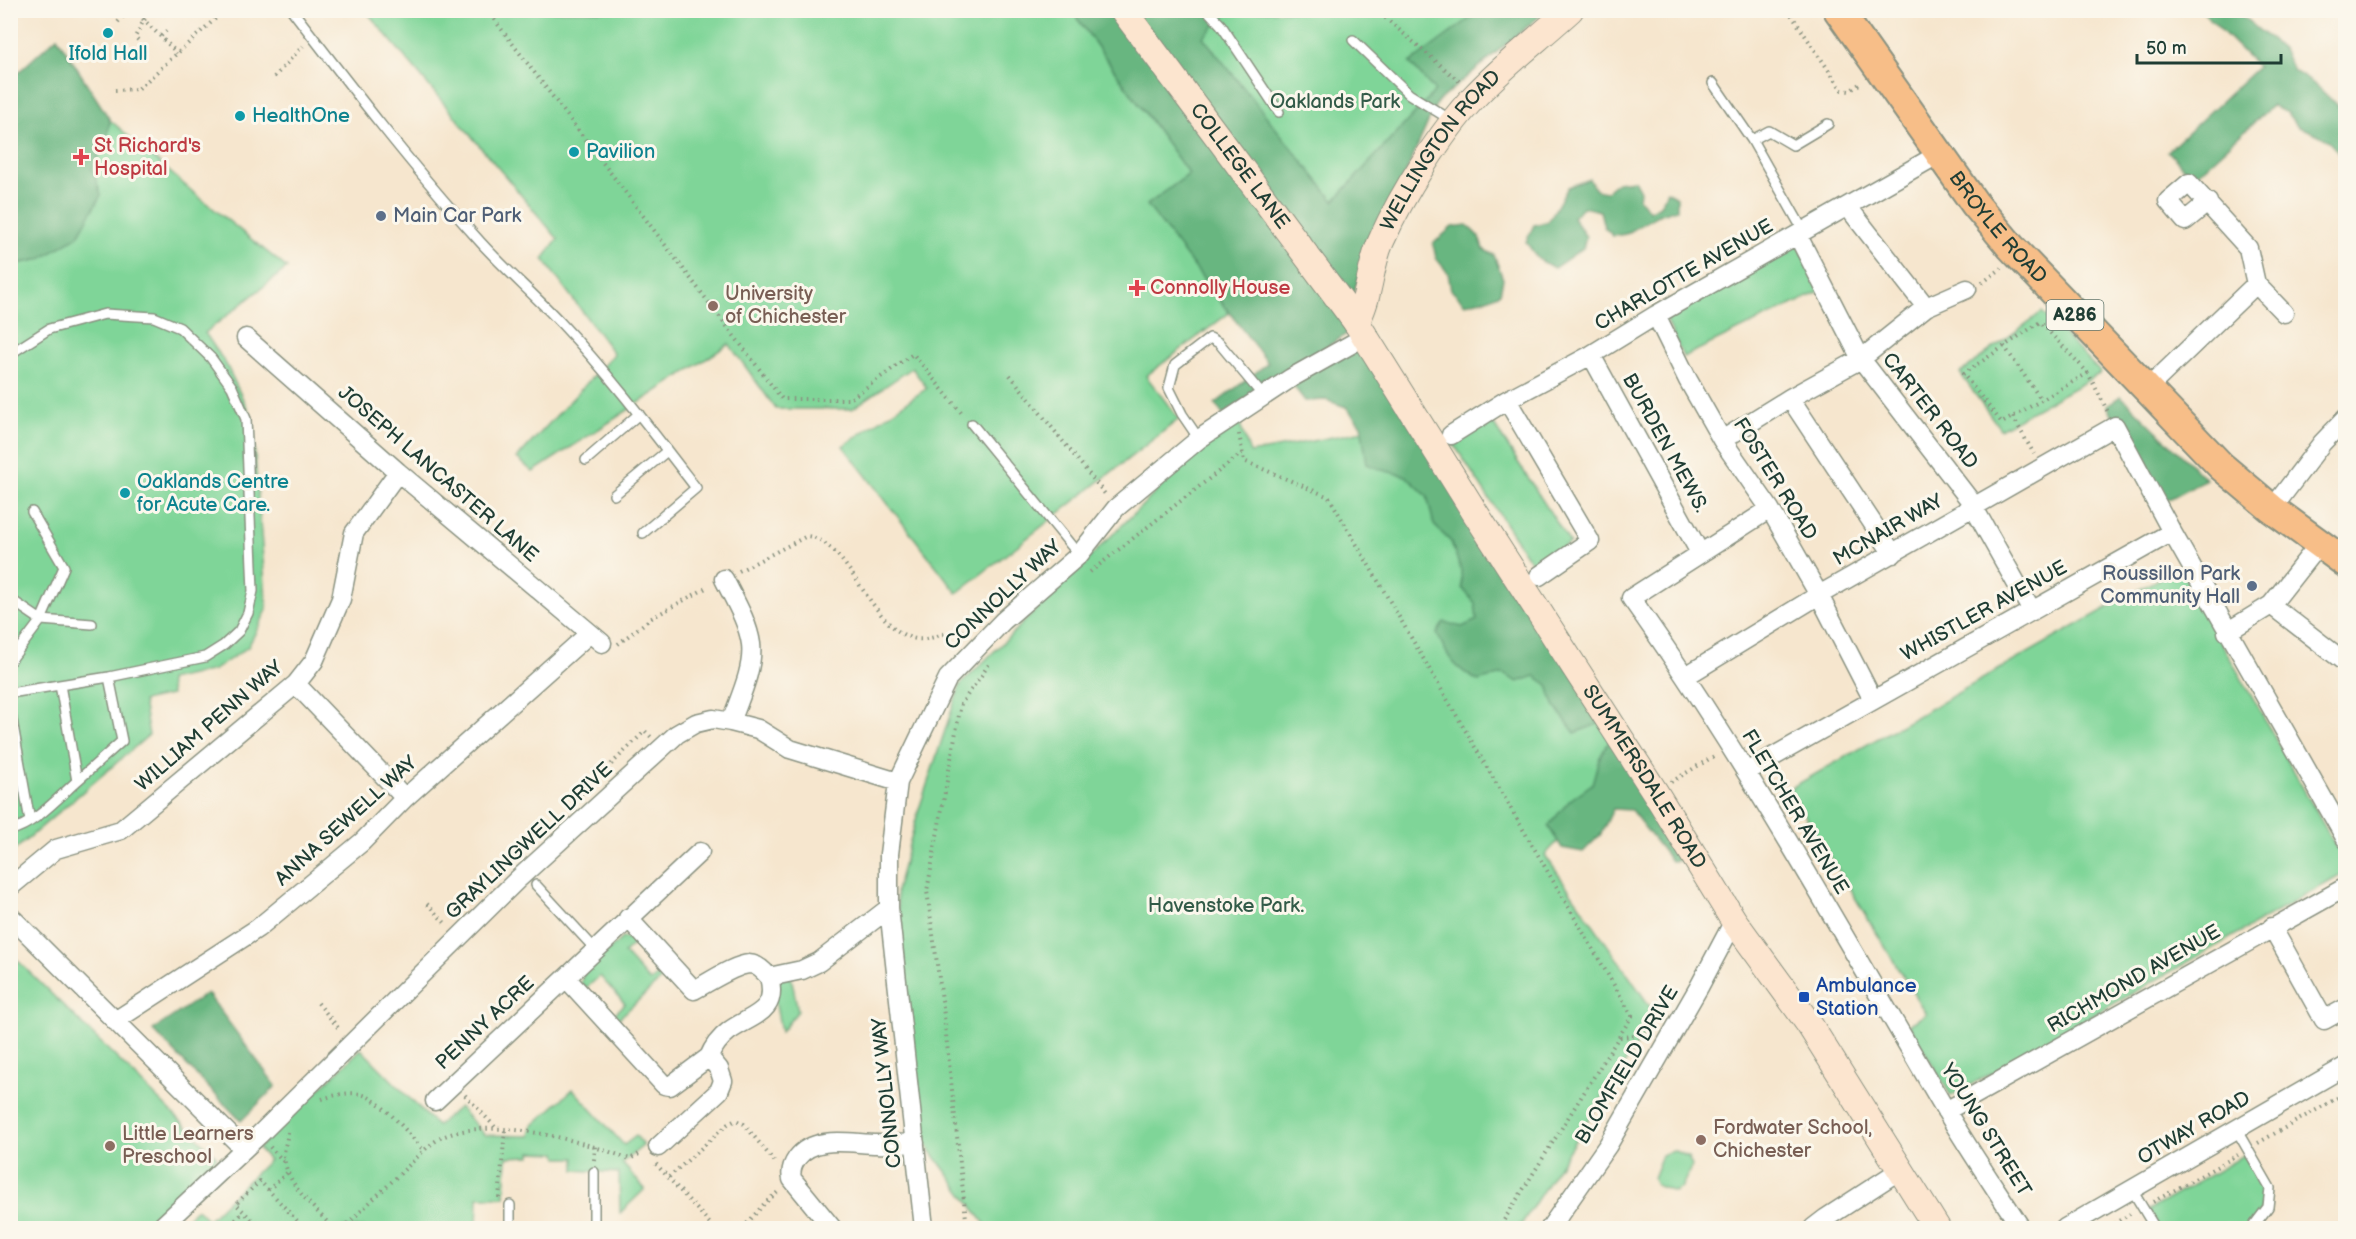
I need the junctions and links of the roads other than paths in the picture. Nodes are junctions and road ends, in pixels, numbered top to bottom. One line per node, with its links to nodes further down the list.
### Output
1 (292, 10): 30 (lane)
2 (1123, 10): 21 (street, COLLEGE LANE)
3 (1207, 10): 8 (lane)
4 (1570, 10): 9 (street, WELLINGTON ROAD)
5 (1838, 10): 12 (main road, BROYLE ROAD / A286)
6 (1353, 40): 9 (lane)
7 (1713, 83): 11 (lane)
8 (1279, 112)
9 (1453, 121): 21 (street, WELLINGTON ROAD)
10 (1828, 124): 11 (lane)
11 (1752, 140): 15 (lane)
12 (1939, 154): 14 (street, CHARLOTTE AVENUE); 26 (main road, BROYLE ROAD / A286)
13 (2208, 202): 16 (street)
14 (1848, 207): 15 (street, CHARLOTTE AVENUE); 18 (street)
15 (1801, 234): 20 (street, CHARLOTTE AVENUE); 25 (street, CARTER ROAD)
16 (2256, 284): 19 (street); 26 (street)
17 (1967, 289): 18 (street)
18 (1926, 307): 25 (street)
19 (2284, 313)
20 (1656, 315): 24 (street, CHARLOTTE AVENUE); 35 (street, FOSTER ROAD)
21 (1360, 329): 27 (street, CONNOLLY WAY); 85 (street, SUMMERSDALE ROAD)
22 (246, 338): 38 (street, JOSEPH LANCASTER LANE)
23 (10, 354): 64 (lane)
24 (1591, 355): 29 (street, CHARLOTTE AVENUE); 47 (street, BURDEN MEWS.)
25 (1861, 359): 28 (street); 40 (street, CARTER ROAD)
26 (2146, 390): 42 (main road, BROYLE ROAD / A286)
27 (1264, 397): 34 (street, CONNOLLY WAY); 34 (lane)
28 (1790, 398): 35 (street); 48 (street)
29 (1507, 400): 33 (street, CHARLOTTE AVENUE); 51 (street)
30 (639, 414): 36 (lane); 37 (lane)
31 (2346, 418): 42 (street)
32 (972, 424): 49 (lane)
33 (1451, 435)
34 (1199, 439): 49 (street, CONNOLLY WAY)
35 (1722, 440): 41 (street, FOSTER ROAD)
36 (667, 451): 39 (lane); 45 (lane)
37 (586, 460)
38 (398, 472): 60 (street, JOSEPH LANCASTER LANE); 65 (street, WILLIAM PENN WAY)
39 (614, 495)
40 (1973, 507): 44 (street, MCNAIR WAY); 48 (street, MCNAIR WAY); 56 (street, CARTER ROAD)
41 (1770, 509): 47 (street); 53 (street, FOSTER ROAD)
42 (2272, 509): 46 (main road, BROYLE ROAD / A286)
43 (32, 512): 57 (lane)
44 (2172, 532): 56 (street, WHISTLER AVENUE); 59 (street)
45 (643, 533)
46 (2319, 544): 50 (main road, BROYLE ROAD / A286); 55 (street)
47 (1700, 553): 63 (street, FLETCHER AVENUE)
48 (1893, 554): 53 (street, MCNAIR WAY)
49 (1079, 555): 73 (street, CONNOLLY WAY)
50 (2346, 563)
51 (1539, 576)
52 (724, 579): 70 (street)
53 (1819, 595): 63 (street, MCNAIR WAY); 68 (street, FOSTER ROAD)
54 (10, 599): 57 (lane)
55 (2271, 605): 59 (street); 62 (street)
56 (2032, 611): 68 (street, WHISTLER AVENUE)
57 (41, 620): 58 (lane); 61 (lane)
58 (92, 624)
59 (2228, 632): 77 (street)
60 (596, 638): 74 (street, ANNA SEWELL WAY)
61 (10, 662)
62 (2346, 663)
63 (1686, 676): 71 (street, FLETCHER AVENUE)
64 (109, 677): 66 (lane); 72 (lane)
65 (296, 684): 74 (street); 80 (street, WILLIAM PENN WAY)
66 (60, 685): 67 (lane); 72 (lane)
67 (10, 693)
68 (1873, 700): 71 (street, WHISTLER AVENUE)
69 (11, 714): 75 (lane)
70 (731, 722): 73 (street, GRAYLINGWELL DRIVE); 99 (street, GRAYLINGWELL DRIVE)
71 (1746, 772): 92 (street, FLETCHER AVENUE)
72 (77, 781): 75 (lane)
73 (898, 782): 82 (street, CONNOLLY WAY)
74 (405, 798): 91 (street, ANNA SEWELL WAY)
75 (30, 821): 76 (lane)
76 (10, 830)
77 (2346, 839)
78 (700, 852): 84 (street, PENNY ACRE)
79 (536, 885): 87 (lane)
80 (10, 887)
81 (2346, 887): 86 (street, RICHMOND AVENUE)
82 (889, 908): 88 (street); 98 (street, CONNOLLY WAY)
83 (10, 916): 91 (street)
84 (628, 918): 87 (street, PENNY ACRE); 88 (street)
85 (1734, 921): 101 (street, SUMMERSDALE ROAD); 110 (street, BLOMFIELD DRIVE)
86 (2272, 927): 90 (street); 96 (street, RICHMOND AVENUE)
87 (595, 949): 89 (street, PENNY ACRE)
88 (770, 977): 93 (street, PENNY ACRE)
89 (566, 978): 93 (street, PENNY ACRE); 95 (street, PENNY ACRE)
90 (2346, 1008)
91 (115, 1021): 99 (street)
92 (1914, 1054): 96 (street, YOUNG STREET)
93 (709, 1057): 100 (street)
94 (2346, 1066): 97 (street, OTWAY ROAD)
95 (435, 1101)
96 (1946, 1111): 113 (street, YOUNG STREET)
97 (2236, 1129): 103 (street, OTWAY ROAD); 116 (lane)
98 (915, 1143): 108 (street); 109 (street, CONNOLLY WAY)
99 (244, 1149): 105 (street, GRAYLINGWELL DRIVE)
100 (654, 1155)
101 (1900, 1170): 111 (street); 112 (street, SUMMERSDALE ROAD)
102 (594, 1172): 107 (lane)
103 (2132, 1190): 114 (street, OTWAY ROAD); 115 (lane)
104 (510, 1205): 106 (lane)
105 (160, 1228)
106 (510, 1228)
107 (594, 1228)
108 (832, 1228)
109 (924, 1228)
110 (1551, 1228)
111 (1813, 1228)
112 (1937, 1228)
113 (2021, 1228)
114 (2065, 1228)
115 (2155, 1228)
116 (2252, 1228)

